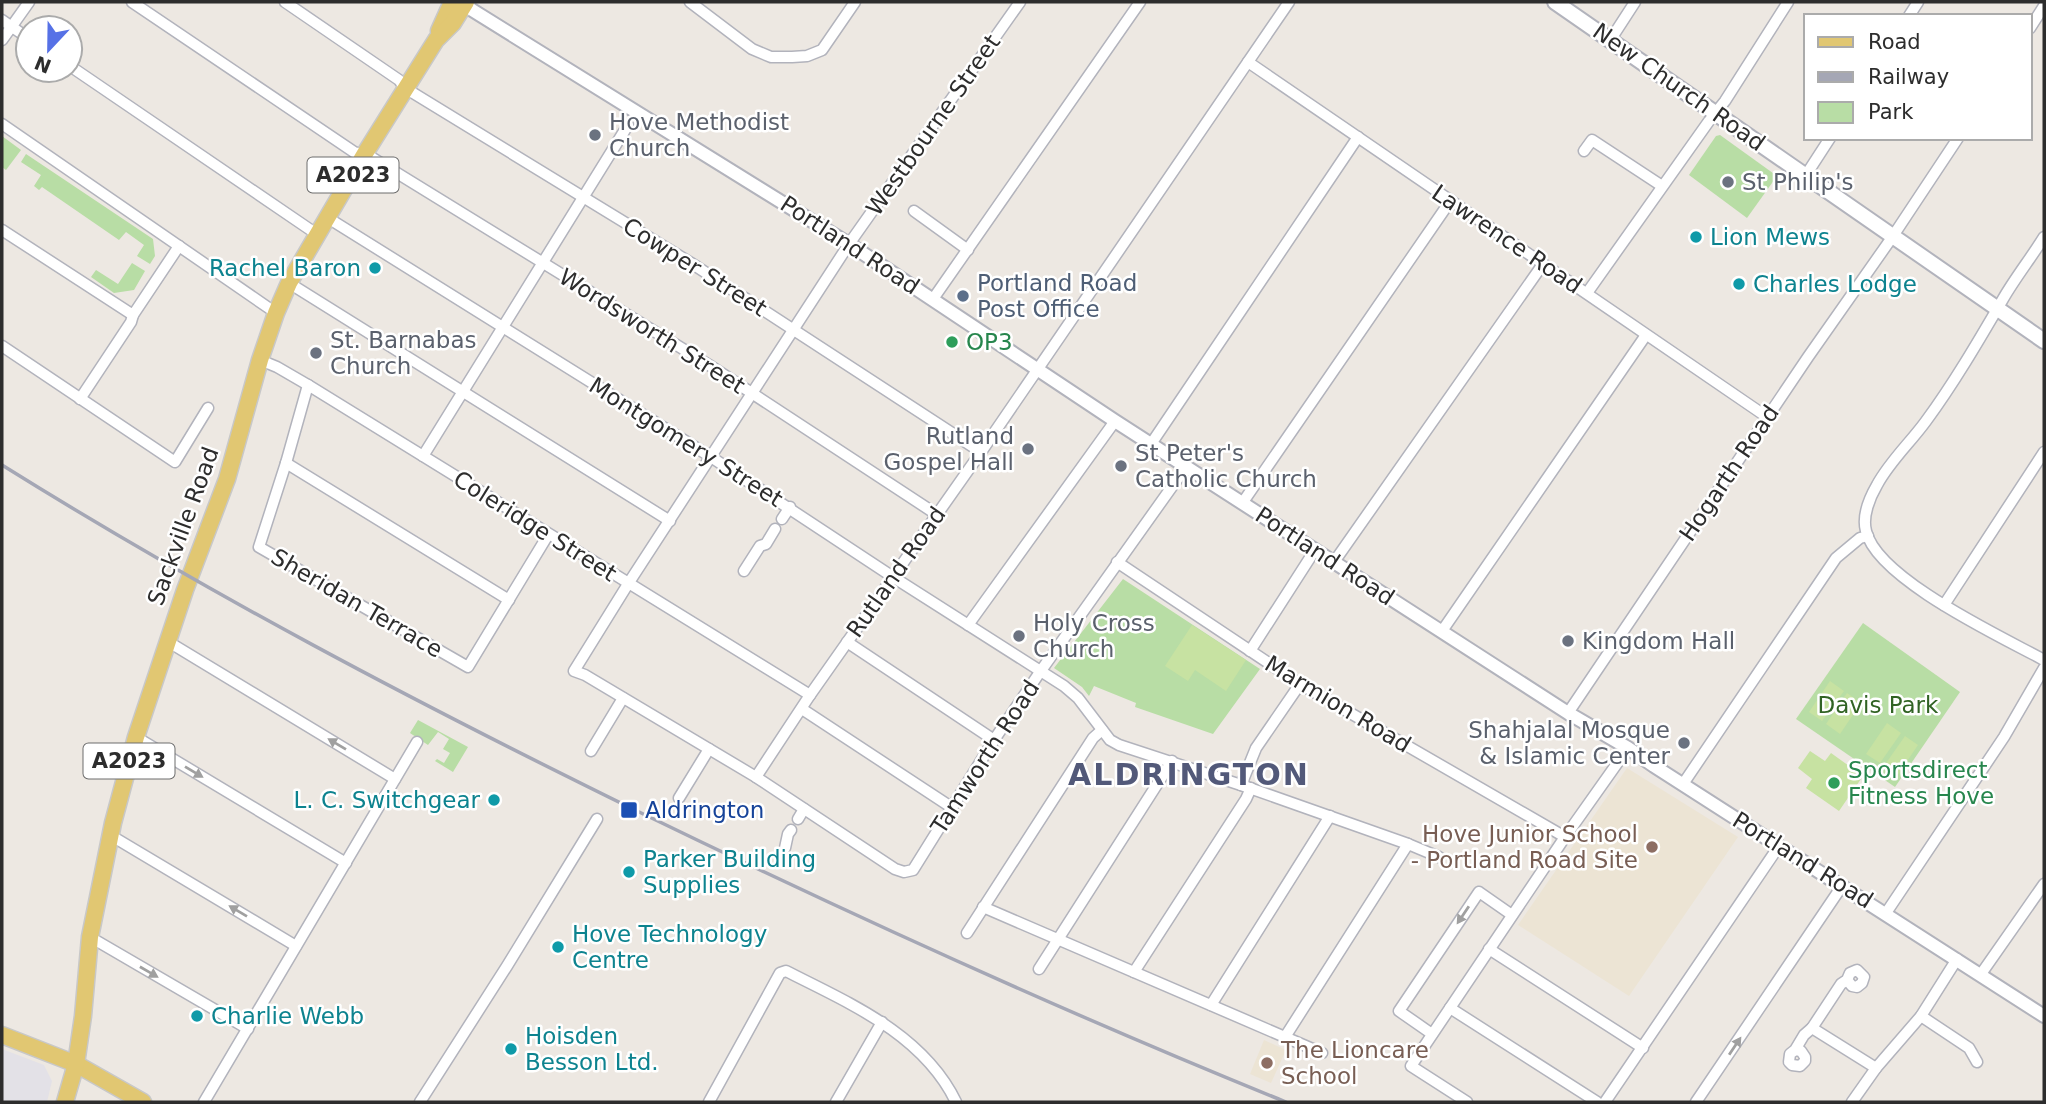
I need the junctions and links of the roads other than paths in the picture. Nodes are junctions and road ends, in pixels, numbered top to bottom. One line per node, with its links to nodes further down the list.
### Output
1 (29, 2): 16 (street)
2 (132, 2): 30 (street, Wordsworth Street)
3 (285, 2): 22 (street, Cowper Street)
4 (690, 2): 5 (street)
5 (855, 2)
6 (1020, 2): 41 (street, Westbourne Street)
7 (1140, 2): 43 (street)
8 (1289, 2): 20 (street, Rutland Road)
9 (1555, 2): 18 (main road, New Church Road)
10 (1635, 2): 18 (street)
11 (1788, 2): 23 (street)
12 (460, 3): 22 (main road, Sackville Road / A2023); 41 (street, Portland Road)
13 (2044, 6): 15 (street)
14 (2, 20): 16 (street)
15 (2032, 25)
16 (11, 26): 17 (street); 19 (street)
17 (14, 28)
18 (1611, 39): 23 (main road, New Church Road)
19 (2, 40)
20 (1248, 62): 26 (street, Lawrence Road); 58 (street, Rutland Road)
21 (84, 76): 38 (street)
22 (405, 88): 30 (main road, Sackville Road / A2023); 33 (street, Cowper Street)
23 (1716, 112): 31 (main road, New Church Road); 32 (street)
24 (2, 124): 42 (street)
25 (628, 125): 33 (street)
26 (1358, 137): 34 (street, Lawrence Road); 66 (street)
27 (1829, 140): 31 (street)
28 (1957, 140): 39 (street, Hogarth Road)
29 (1584, 151): 32 (street)
30 (364, 155): 36 (main road, Sackville Road / A2023); 44 (street, Wordsworth Street)
31 (1806, 175): 39 (main road, New Church Road)
32 (1662, 187): 47 (street)
33 (582, 197): 44 (street); 53 (street, Cowper Street)
34 (1451, 201): 45 (street, Lawrence Road); 73 (street)
35 (914, 211): 43 (street)
36 (328, 218): 38 (main road, Sackville Road / A2023); 52 (street, Montgomery Street)
37 (2, 230): 51 (street)
38 (318, 235): 46 (main road, Sackville Road / A2023)
39 (1893, 236): 49 (main road, New Church Road); 64 (street, Hogarth Road)
40 (2044, 237): 49 (street)
41 (849, 244): 48 (street, Portland Road); 53 (street, Westbourne Street)
42 (179, 246): 50 (street); 51 (street)
43 (968, 250): 48 (street)
44 (542, 262): 52 (street); 61 (street, Wordsworth Street)
45 (1543, 264): 47 (street, Lawrence Road); 83 (street)
46 (289, 283): 50 (main road, Sackville Road / A2023); 60 (street)
47 (1587, 293): 54 (street, Lawrence Road)
48 (933, 299): 58 (street, Portland Road)
49 (1998, 309): 55 (main road, New Church Road); 80 (street)
50 (276, 313): 57 (main road, Sackville Road / A2023)
51 (133, 315): 62 (street)
52 (502, 327): 60 (street); 70 (street, Montgomery Street)
53 (794, 329): 61 (street, Westbourne Street); 67 (street, Cowper Street)
54 (1646, 335): 64 (street, Lawrence Road); 90 (street)
55 (2044, 341)
56 (2, 345): 62 (street)
57 (260, 360): 59 (street, Coleridge Street); 91 (main road, Sackville Road / A2023)
58 (1038, 368): 65 (street, Portland Road); 67 (street, Rutland Road)
59 (307, 385): 69 (street, Coleridge Street); 71 (street, Sheridan Terrace)
60 (463, 391): 69 (street); 77 (street)
61 (753, 394): 70 (street, Westbourne Street); 75 (street, Wordsworth Street)
62 (80, 399): 63 (street)
63 (208, 408)
64 (1767, 417): 101 (street, Hogarth Road)
65 (1115, 421): 66 (street, Portland Road); 89 (street)
66 (1151, 444): 72 (street, Portland Road)
67 (981, 452): 75 (street, Rutland Road)
68 (2044, 452): 88 (street)
69 (423, 456): 79 (street, Coleridge Street)
70 (711, 457): 74 (street, Montgomery Street); 77 (street, Westbourne Street)
71 (286, 463): 87 (street); 87 (street, Sheridan Terrace)
72 (1186, 467): 73 (street, Portland Road); 82 (street, Tamworth Road)
73 (1243, 502): 81 (street, Portland Road)
74 (790, 507): 76 (street); 85 (street, Montgomery Street)
75 (936, 514): 85 (street, Rutland Road)
76 (782, 519)
77 (670, 521): 86 (street, Westbourne Street)
78 (775, 529): 84 (street)
79 (548, 535): 86 (street, Coleridge Street); 87 (street, Sheridan Terrace)
80 (1868, 536): 88 (street); 112 (street)
81 (1315, 550): 83 (street, Portland Road); 93 (street)
82 (1116, 562): 93 (street, Marmion Road); 96 (street, Tamworth Road)
83 (1334, 562): 90 (street, Portland Road)
84 (744, 570)
85 (893, 577): 89 (street, Montgomery Street); 92 (street, Rutland Road)
86 (628, 584): 98 (street, Coleridge Street); 99 (street, Westbourne Street)
87 (509, 600)
88 (1944, 605): 94 (street)
89 (968, 625): 96 (street, Montgomery Street)
90 (1442, 631): 101 (street, Portland Road)
91 (167, 641): 103 (main road, Sackville Road / A2023); 111 (street, one-way to 91)
92 (847, 642): 98 (street, Rutland Road); 104 (street)
93 (1250, 651): 97 (street, Marmion Road)
94 (2044, 660)
95 (2044, 668): 131 (street)
96 (1040, 672): 102 (street, Montgomery Street); 104 (street, Tamworth Road)
97 (1300, 684): 113 (street); 122 (street, Marmion Road)
98 (810, 695): 100 (street, Rutland Road)
99 (623, 698): 107 (street); 108 (street)
100 (802, 709): 110 (street, Rutland Road); 115 (street)
101 (1568, 713): 106 (street, Portland Road)
102 (1102, 730): 109 (street); 130 (street)
103 (136, 737): 121 (main road, Sackville Road / A2023); 127 (street, one-way to 127)
104 (994, 740): 115 (street, Tamworth Road)
105 (417, 742): 111 (street)
106 (1628, 748): 112 (street, Portland Road); 122 (street)
107 (709, 749): 110 (street); 114 (street)
108 (591, 751)
109 (1172, 761): 113 (street); 135 (street)
110 (756, 777): 116 (street)
111 (395, 779): 127 (street)
112 (1683, 784): 124 (street, Portland Road)
113 (1246, 786): 117 (street); 140 (street)
114 (678, 798)
115 (951, 807): 116 (street, Tamworth Road)
116 (804, 809): 119 (street)
117 (1331, 816): 123 (street); 143 (street)
118 (597, 819): 162 (street)
119 (798, 819)
120 (791, 830): 125 (street)
121 (110, 835): 134 (main road, Sackville Road / A2023); 136 (street, one-way to 121)
122 (1565, 837): 132 (street)
123 (1408, 844): 126 (street); 152 (street)
124 (1779, 846): 129 (street, Portland Road); 153 (street)
125 (785, 848)
126 (1439, 858)
127 (346, 863): 136 (street)
128 (2044, 884): 141 (street)
129 (1842, 886): 131 (street, Portland Road); 169 (street, one-way to 129)
130 (984, 907): 133 (street); 135 (street)
131 (1886, 913): 138 (street, Portland Road)
132 (1513, 915): 137 (street); 150 (street, one-way to 150)
133 (967, 933)
134 (90, 937): 149 (street, one-way to 149); 157 (main road, Sackville Road / A2023)
135 (1059, 940): 139 (street); 140 (street)
136 (296, 946): 149 (street)
137 (1489, 950): 144 (street); 153 (street)
138 (1957, 959): 141 (street, Portland Road); 145 (street)
139 (1039, 969)
140 (1134, 972): 143 (street)
141 (1981, 974): 146 (street, Portland Road)
142 (1847, 980): 148 (street)
143 (1211, 1005): 152 (street)
144 (1450, 1008): 150 (street); 167 (street)
145 (1921, 1016): 156 (street); 158 (street)
146 (2044, 1016)
147 (882, 1022): 163 (street); 164 (street); 165 (street)
148 (1812, 1028): 154 (street); 158 (street)
149 (248, 1029): 161 (street)
150 (1432, 1034): 166 (street)
151 (2, 1035): 157 (main road)
152 (1285, 1037): 155 (street)
153 (1643, 1048): 168 (street)
154 (1795, 1050)
155 (1322, 1053)
156 (1977, 1062)
157 (76, 1065): 159 (main road, A2023); 160 (main road)
158 (1876, 1068): 170 (street)
159 (65, 1102)
160 (143, 1102)
161 (204, 1102)
162 (420, 1102)
163 (709, 1102)
164 (836, 1102)
165 (956, 1102)
166 (1467, 1102)
167 (1597, 1102)
168 (1605, 1102)
169 (1696, 1102)
170 (1852, 1102)

